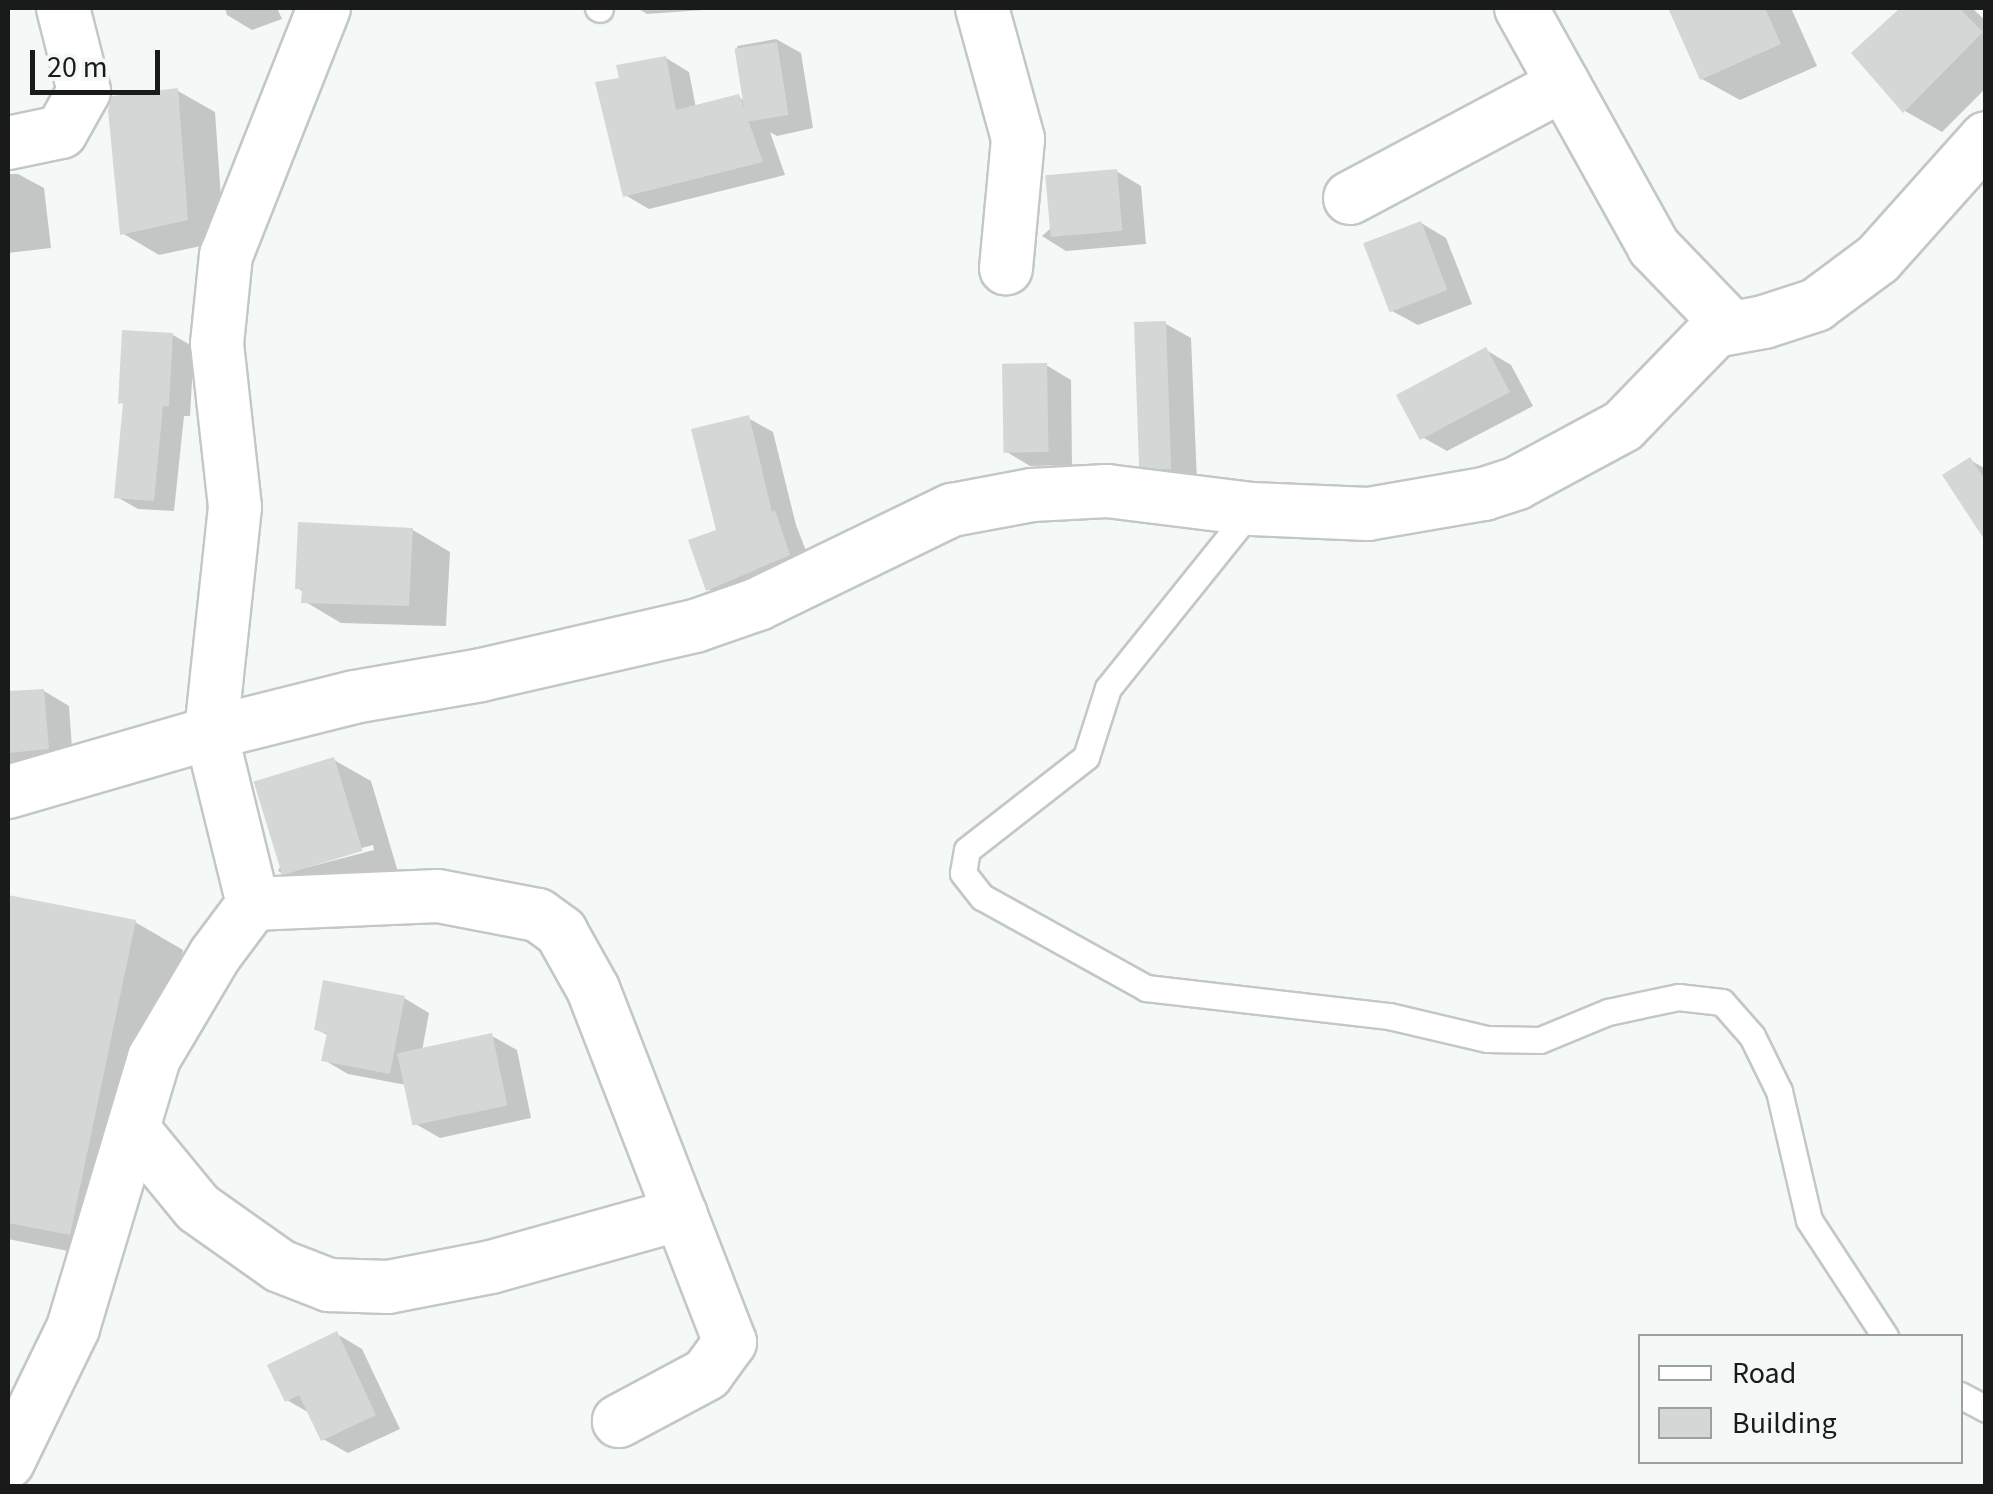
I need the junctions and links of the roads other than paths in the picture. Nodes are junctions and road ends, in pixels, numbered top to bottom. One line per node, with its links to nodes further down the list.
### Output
1 (63, 8): 7 (street)
2 (324, 8): 12 (street)
3 (982, 8): 9 (street)
4 (1521, 8): 5 (street)
5 (1564, 84): 8 (street); 10 (street)
6 (1986, 138): 10 (street)
7 (8, 143)
8 (1350, 198)
9 (1006, 268)
10 (1729, 326): 11 (street)
11 (1252, 509): 12 (street); 17 (lane)
12 (211, 732): 13 (street); 14 (street)
13 (8, 792)
14 (253, 904): 15 (street); 16 (street)
15 (133, 1129): 16 (street); 21 (street)
16 (681, 1214): 20 (street)
17 (1884, 1334)
18 (1963, 1397): 19 (lane)
19 (1986, 1410)
20 (619, 1421)
21 (8, 1462)

